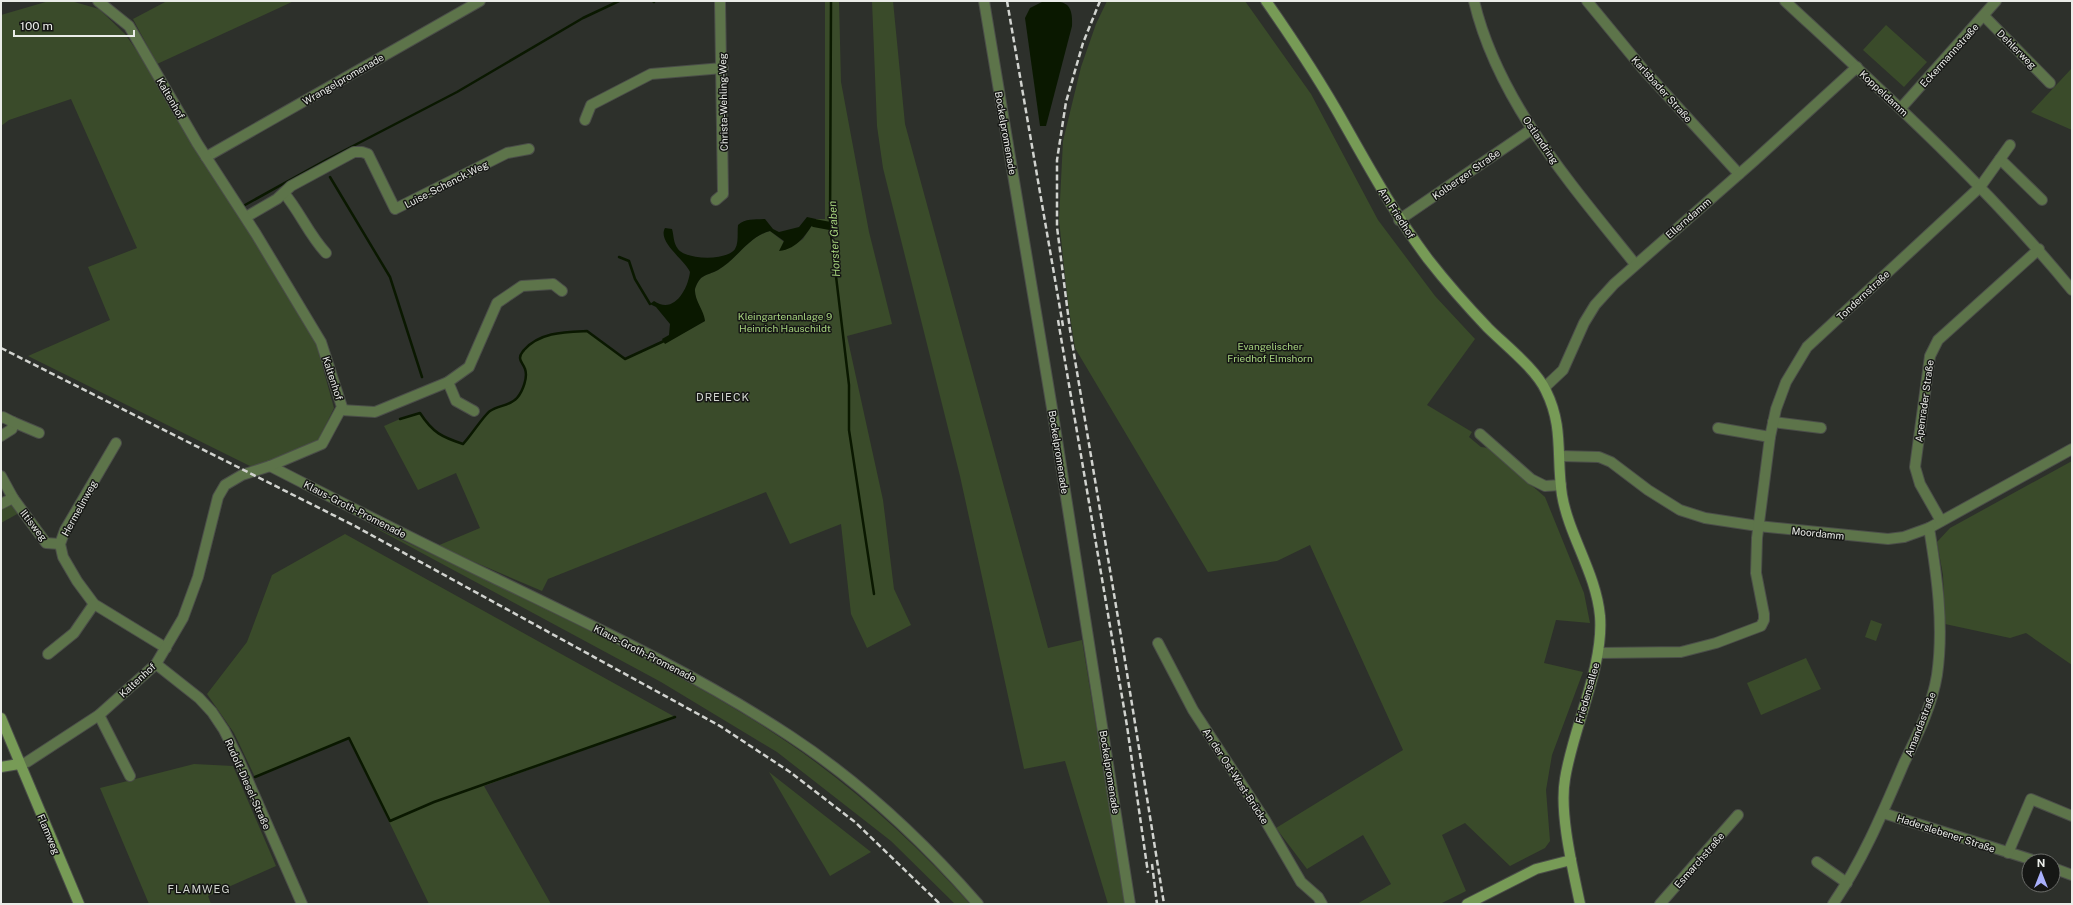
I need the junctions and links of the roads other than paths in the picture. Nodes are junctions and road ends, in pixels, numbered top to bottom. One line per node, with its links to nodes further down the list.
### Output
1 (98, 1): 19 (street, Kaltenhof)
2 (480, 1): 19 (street, Wrangelpromenade)
3 (720, 1): 12 (street, Christa-Wehling-Weg)
4 (984, 1): 84 (street, Bockelpromenade)
5 (1266, 1): 27 (street, Am Friedhof)
6 (1474, 1): 16 (street, Ostlandring)
7 (1587, 1): 21 (street, Karlsbader Straße)
8 (1786, 1): 11 (street, Koppeldamm)
9 (1996, 1): 10 (street, Eckermannstraße)
10 (1984, 16): 13 (street, Dehlerweg); 14 (street, Eckermannstraße)
11 (1857, 67): 14 (street, Koppeldamm); 21 (street, Ellerndamm)
12 (723, 68): 15 (street); 24 (street, Christa-Wehling-Weg)
13 (2050, 83)
14 (1901, 108): 22 (street, Koppeldamm)
15 (585, 120)
16 (1532, 129): 27 (street, Kolberger Straße); 30 (street, Ostlandring)
17 (2010, 144): 20 (street)
18 (529, 149): 23 (street, Luise-Schenck-Weg)
19 (206, 157): 26 (street, Kaltenhof)
20 (2000, 159): 22 (street); 25 (street)
21 (1739, 174): 30 (street, Ellerndamm)
22 (1980, 187): 28 (street, Koppeldamm); 40 (street, Tondernstraße)
23 (284, 193): 26 (street, Luise-Schenck-Weg); 29 (street)
24 (716, 200)
25 (2042, 200)
26 (246, 217): 36 (street, Kaltenhof)
27 (1399, 220): 34 (street, Am Friedhof)
28 (2039, 250): 31 (street, Koppeldamm); 55 (street, Apenrader Straße)
29 (326, 253)
30 (1635, 264): 34 (street, Ellerndamm)
31 (2072, 290)
32 (562, 291): 33 (street)
33 (448, 382): 36 (street); 37 (street)
34 (1545, 387): 35 (street, Am Friedhof)
35 (1553, 406): 49 (street, Friedensallee)
36 (341, 410): 50 (street, Kaltenhof)
37 (474, 411)
38 (1, 418): 39 (street)
39 (13, 422): 43 (street); 45 (street)
40 (1773, 422): 42 (street); 46 (street, Tondernstraße)
41 (1718, 428): 46 (street)
42 (1821, 428)
43 (39, 433)
44 (1480, 434): 52 (street)
45 (1, 436)
46 (1770, 437): 56 (street, Tondernstraße)
47 (116, 443): 58 (street, Hermelinweg)
48 (2072, 449): 55 (street, Moordamm)
49 (1560, 456): 52 (street, Friedensallee); 56 (street, Moordamm)
50 (270, 466): 61 (street, Kaltenhof); 83 (street, Klaus-Groth-Promenade)
51 (1, 476): 53 (street, Iltisweg)
52 (1561, 485): 62 (street, Friedensallee)
53 (13, 498): 54 (street); 58 (street, Iltisweg)
54 (1, 504)
55 (1941, 521): 57 (street, Moordamm)
56 (1758, 526): 57 (street, Moordamm); 62 (street, Tondernstraße)
57 (1929, 528): 70 (street, Amandastraße)
58 (60, 544): 59 (street, Hermelinweg)
59 (94, 604): 61 (street, Hermelinweg); 63 (street)
60 (1158, 643): 85 (street, An der Ost-West-Brücke)
61 (166, 648): 64 (street, Kaltenhof)
62 (1598, 653): 75 (street, Friedensallee)
63 (48, 654)
64 (156, 664): 65 (street, Kaltenhof); 82 (street, Rudolf-Diesel-Straße)
65 (99, 715): 67 (street, Kaltenhof); 69 (street)
66 (1, 718): 67 (street, Flamweg)
67 (19, 764): 68 (street); 81 (street, Flamweg)
68 (1, 767)
69 (130, 776)
70 (1883, 813): 73 (street, Haderslebener Straße); 79 (street, Amandastraße)
71 (1738, 815): 88 (street, Esmarchstraße)
72 (2072, 816): 73 (street, Haderslebener Straße)
73 (2008, 853): 74 (street, Haderslebener Straße)
74 (2021, 855)
75 (1571, 860): 86 (street); 87 (street, Friedensallee)
76 (1817, 862): 79 (street)
77 (2061, 871): 78 (street)
78 (2072, 875)
79 (1848, 883): 80 (street, Amandastraße)
80 (1837, 903)
81 (79, 904)
82 (302, 904)
83 (978, 904)
84 (1130, 904)
85 (1322, 904)
86 (1467, 904)
87 (1580, 904)
88 (1660, 904)

